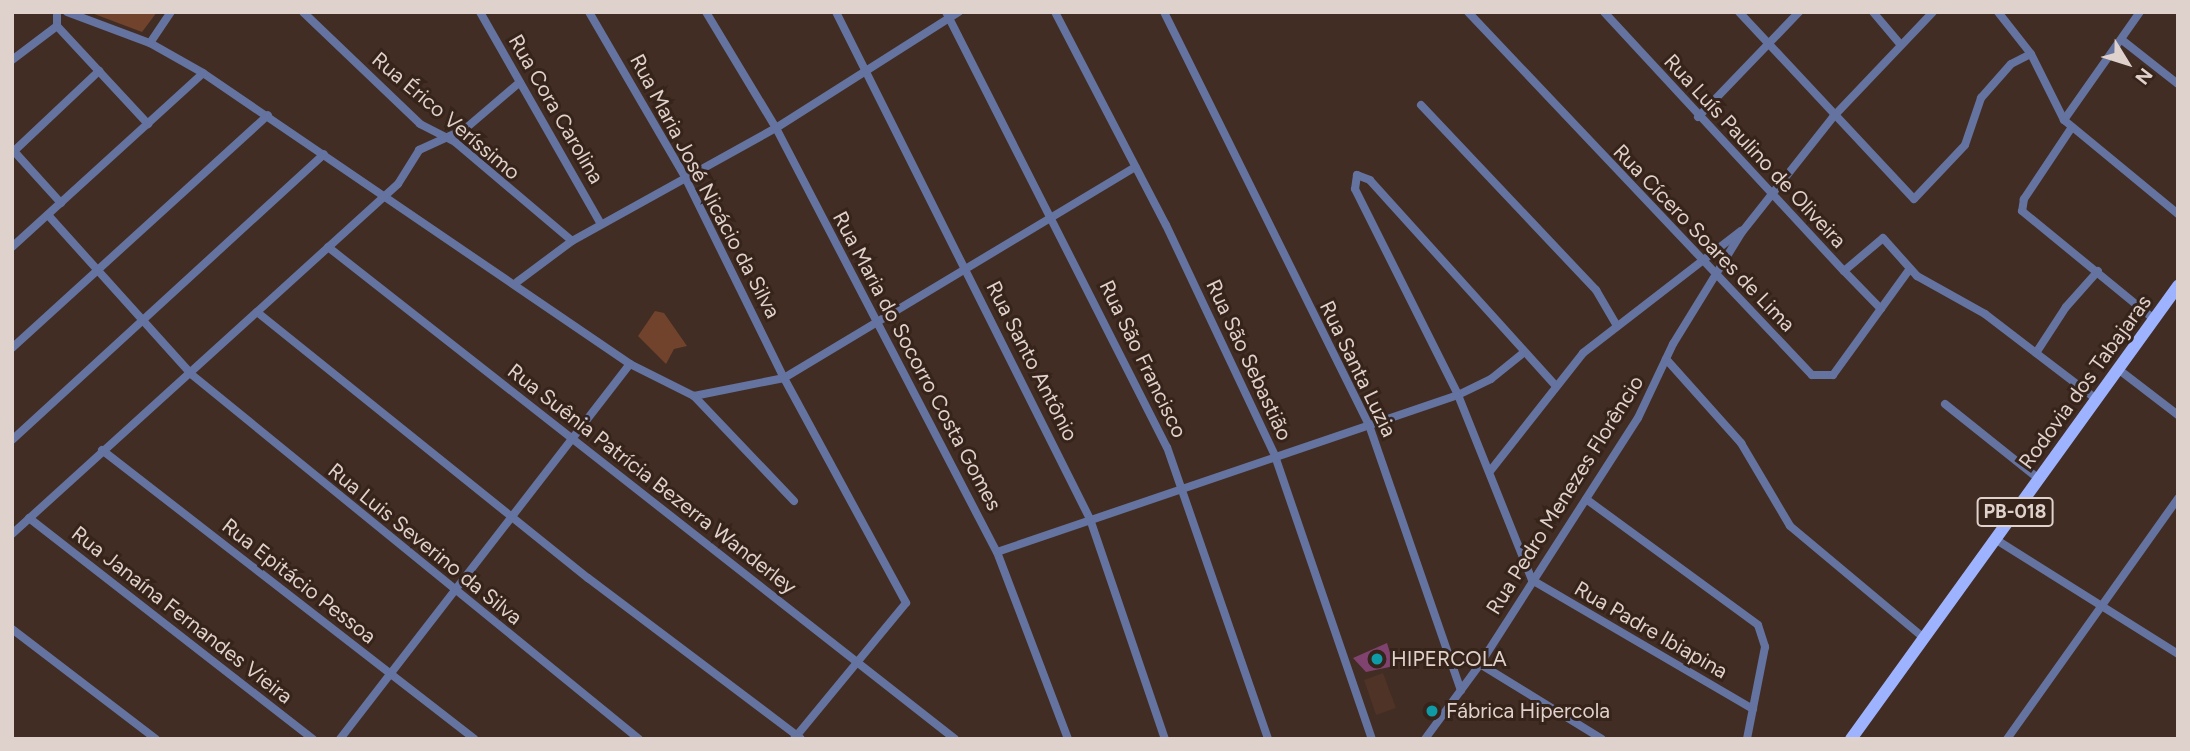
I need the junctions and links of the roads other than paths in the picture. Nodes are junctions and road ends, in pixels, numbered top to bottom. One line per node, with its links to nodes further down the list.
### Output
1 (57, 12): 21 (street)
2 (67, 12): 23 (street)
3 (171, 12): 23 (street)
4 (303, 12): 41 (street, Rua Érico Veríssimo)
5 (480, 12): 31 (street, Rua Cora Carolina)
6 (589, 12): 45 (street, Rua Maria José Nicácio da Silva)
7 (706, 12): 40 (street, Rua Maria do Socorro Costa Gomes)
8 (836, 12): 28 (street, Rua Santo Antônio)
9 (958, 12): 20 (street)
10 (1055, 12): 44 (street, Rua São Sebastião)
11 (1164, 12): 86 (street, Rua Santa Luzia)
12 (1468, 12): 57 (street, Rua Cícero Soares de Lima)
13 (1604, 12): 35 (street, Rua Luís Paulino de Oliveira)
14 (1739, 12): 24 (street)
15 (1799, 12): 24 (street)
16 (1873, 12): 25 (street)
17 (1933, 12): 25 (street, Rua Pedro Menezes Florêncio)
18 (1998, 12): 26 (street)
19 (2140, 12): 22 (street)
20 (947, 15): 28 (street); 51 (street, Rua São Francisco)
21 (57, 26): 27 (street); 29 (street)
22 (2122, 40): 32 (street); 37 (street)
23 (150, 43): 30 (street)
24 (1769, 44): 35 (street); 36 (street)
25 (1900, 45): 36 (street, Rua Pedro Menezes Florêncio)
26 (2031, 54): 36 (street); 37 (street)
27 (12, 60)
28 (869, 69): 40 (street); 62 (street, Rua Santo Antônio)
29 (99, 71): 38 (street); 42 (street)
30 (203, 73): 34 (street); 38 (street)
31 (520, 82): 41 (street); 52 (street, Rua Cora Carolina)
32 (2178, 84)
33 (1421, 105): 70 (street)
34 (268, 115): 43 (street); 59 (street)
35 (1698, 117): 46 (street, Rua Luís Paulino de Oliveira)
36 (1833, 117): 46 (street, Rua Pedro Menezes Florêncio)
37 (2064, 120): 39 (street)
38 (148, 124): 48 (street)
39 (2072, 127): 49 (street); 61 (street)
40 (776, 128): 45 (street); 71 (street, Rua Maria do Socorro Costa Gomes)
41 (448, 137): 47 (street); 54 (street, Rua Érico Veríssimo)
42 (13, 151): 48 (street)
43 (324, 154): 47 (street); 69 (street)
44 (1135, 167): 51 (street); 90 (street, Rua São Sebastião)
45 (685, 177): 52 (street); 79 (street, Rua Maria José Nicácio da Silva)
46 (1769, 193): 53 (street, Rua Pedro Menezes Florêncio); 60 (street, Rua Luís Paulino de Oliveira)
47 (383, 195): 56 (street); 64 (street)
48 (61, 203): 50 (street)
49 (2178, 214)
50 (48, 215): 55 (street); 59 (street, Rua Luis Severino da Silva)
51 (1052, 218): 62 (street); 93 (street, Rua São Francisco)
52 (601, 224): 54 (street)
53 (1746, 227): 57 (street); 63 (street, Rua Pedro Menezes Florêncio)
54 (572, 242): 64 (street)
55 (12, 247)
56 (328, 247): 67 (street); 87 (street, Rua Suênia Patrícia Bezerra Wanderley)
57 (1701, 260): 63 (street, Rua Cícero Soares de Lima); 70 (street)
58 (1909, 270): 60 (street, Rua Luís Paulino de Oliveira); 66 (street, Rua Cícero Soares de Lima); 74 (street, Rua Luís Paulino de Oliveira)
59 (97, 271): 69 (street, Rua Luis Severino da Silva); 72 (street)
60 (1844, 271): 66 (street)
61 (2098, 271): 68 (street); 74 (street)
62 (967, 272): 71 (street); 99 (street, Rua Santo Antônio)
63 (1715, 274): 66 (street, Rua Cícero Soares de Lima); 75 (street, Rua Pedro Menezes Florêncio)
64 (517, 282): 76 (street)
65 (2176, 292): 68 (main road, Rodovia dos Tabajaras / PB-018)
66 (1881, 309)
67 (257, 312): 78 (street); 97 (street)
68 (2154, 319): 77 (main road, Rodovia dos Tabajaras / PB-018)
69 (142, 320): 78 (street, Rua Luis Severino da Silva); 88 (street)
70 (1617, 326): 80 (street)
71 (878, 327): 79 (street); 102 (street, Rua Maria do Socorro Costa Gomes)
72 (12, 348)
73 (1522, 354): 80 (street); 81 (street); 81 (street)
74 (2036, 354): 83 (street, Rua Luís Paulino de Oliveira)
75 (1666, 359): 95 (street, Rua Pedro Menezes Florêncio); 107 (street)
76 (630, 363): 82 (street); 87 (street)
77 (2118, 369): 83 (main road, Rodovia dos Tabajaras / PB-018); 85 (street)
78 (191, 374): 89 (street); 104 (street, Rua Luis Severino da Silva)
79 (785, 378): 82 (street); 109 (street, Rua Maria José Nicácio da Silva)
80 (1555, 386): 91 (street)
81 (1458, 395): 86 (street); 91 (street)
82 (694, 396): 96 (street)
83 (2096, 399): 92 (main road, Rodovia dos Tabajaras / PB-018)
84 (1945, 404): 92 (street)
85 (2178, 415)
86 (1369, 425): 90 (street); 112 (street, Rua Santa Luzia)
87 (573, 439): 97 (street); 109 (street, Rua Suênia Patrícia Bezerra Wanderley)
88 (12, 440)
89 (102, 450): 98 (street); 111 (street, Rua Epitácio Pessoa)
90 (1275, 456): 93 (street); 124 (street, Rua São Sebastião)
91 (1491, 470): 103 (street)
92 (2039, 479): 101 (main road, Rodovia dos Tabajaras / PB-018)
93 (1184, 486): 99 (street); 123 (street, Rua São Francisco)
94 (2178, 498): 105 (street)
95 (1586, 499): 103 (street, Rua Pedro Menezes Florêncio); 113 (street)
96 (794, 500)
97 (513, 514): 104 (street); 114 (street)
98 (29, 518): 100 (street); 116 (street, Rua Janaína Fernandes Vieira)
99 (1090, 519): 102 (street); 122 (street, Rua Santo Antônio)
100 (12, 534)
101 (1995, 539): 105 (street); 107 (main road, Rodovia dos Tabajaras / PB-018)
102 (997, 552): 121 (street, Rua Maria do Socorro Costa Gomes)
103 (1532, 580): 110 (street, Rua Pedro Menezes Florêncio); 113 (street, Rua Padre Ibiapina)
104 (454, 593): 111 (street); 119 (street, Rua Luis Severino da Silva)
105 (2105, 605): 108 (street); 129 (street)
106 (12, 629): 115 (street)
107 (1924, 638): 128 (main road, Rodovia dos Tabajaras / PB-018)
108 (2178, 654)
109 (856, 661): 114 (street); 120 (street, Rua Suênia Patrícia Bezerra Wanderley)
110 (1480, 664): 112 (street, Rua Pedro Menezes Florêncio); 126 (street)
111 (391, 676): 117 (street); 118 (street, Rua Epitácio Pessoa)
112 (1461, 691): 125 (street, Rua Pedro Menezes Florêncio)
113 (1753, 709): 127 (street)
114 (797, 738)
115 (156, 739)
116 (313, 739)
117 (340, 739)
118 (474, 739)
119 (639, 739)
120 (955, 739)
121 (1068, 739)
122 (1165, 739)
123 (1268, 739)
124 (1372, 739)
125 (1425, 739)
126 (1602, 739)
127 (1746, 739)
128 (1851, 739)
129 (2007, 739)

